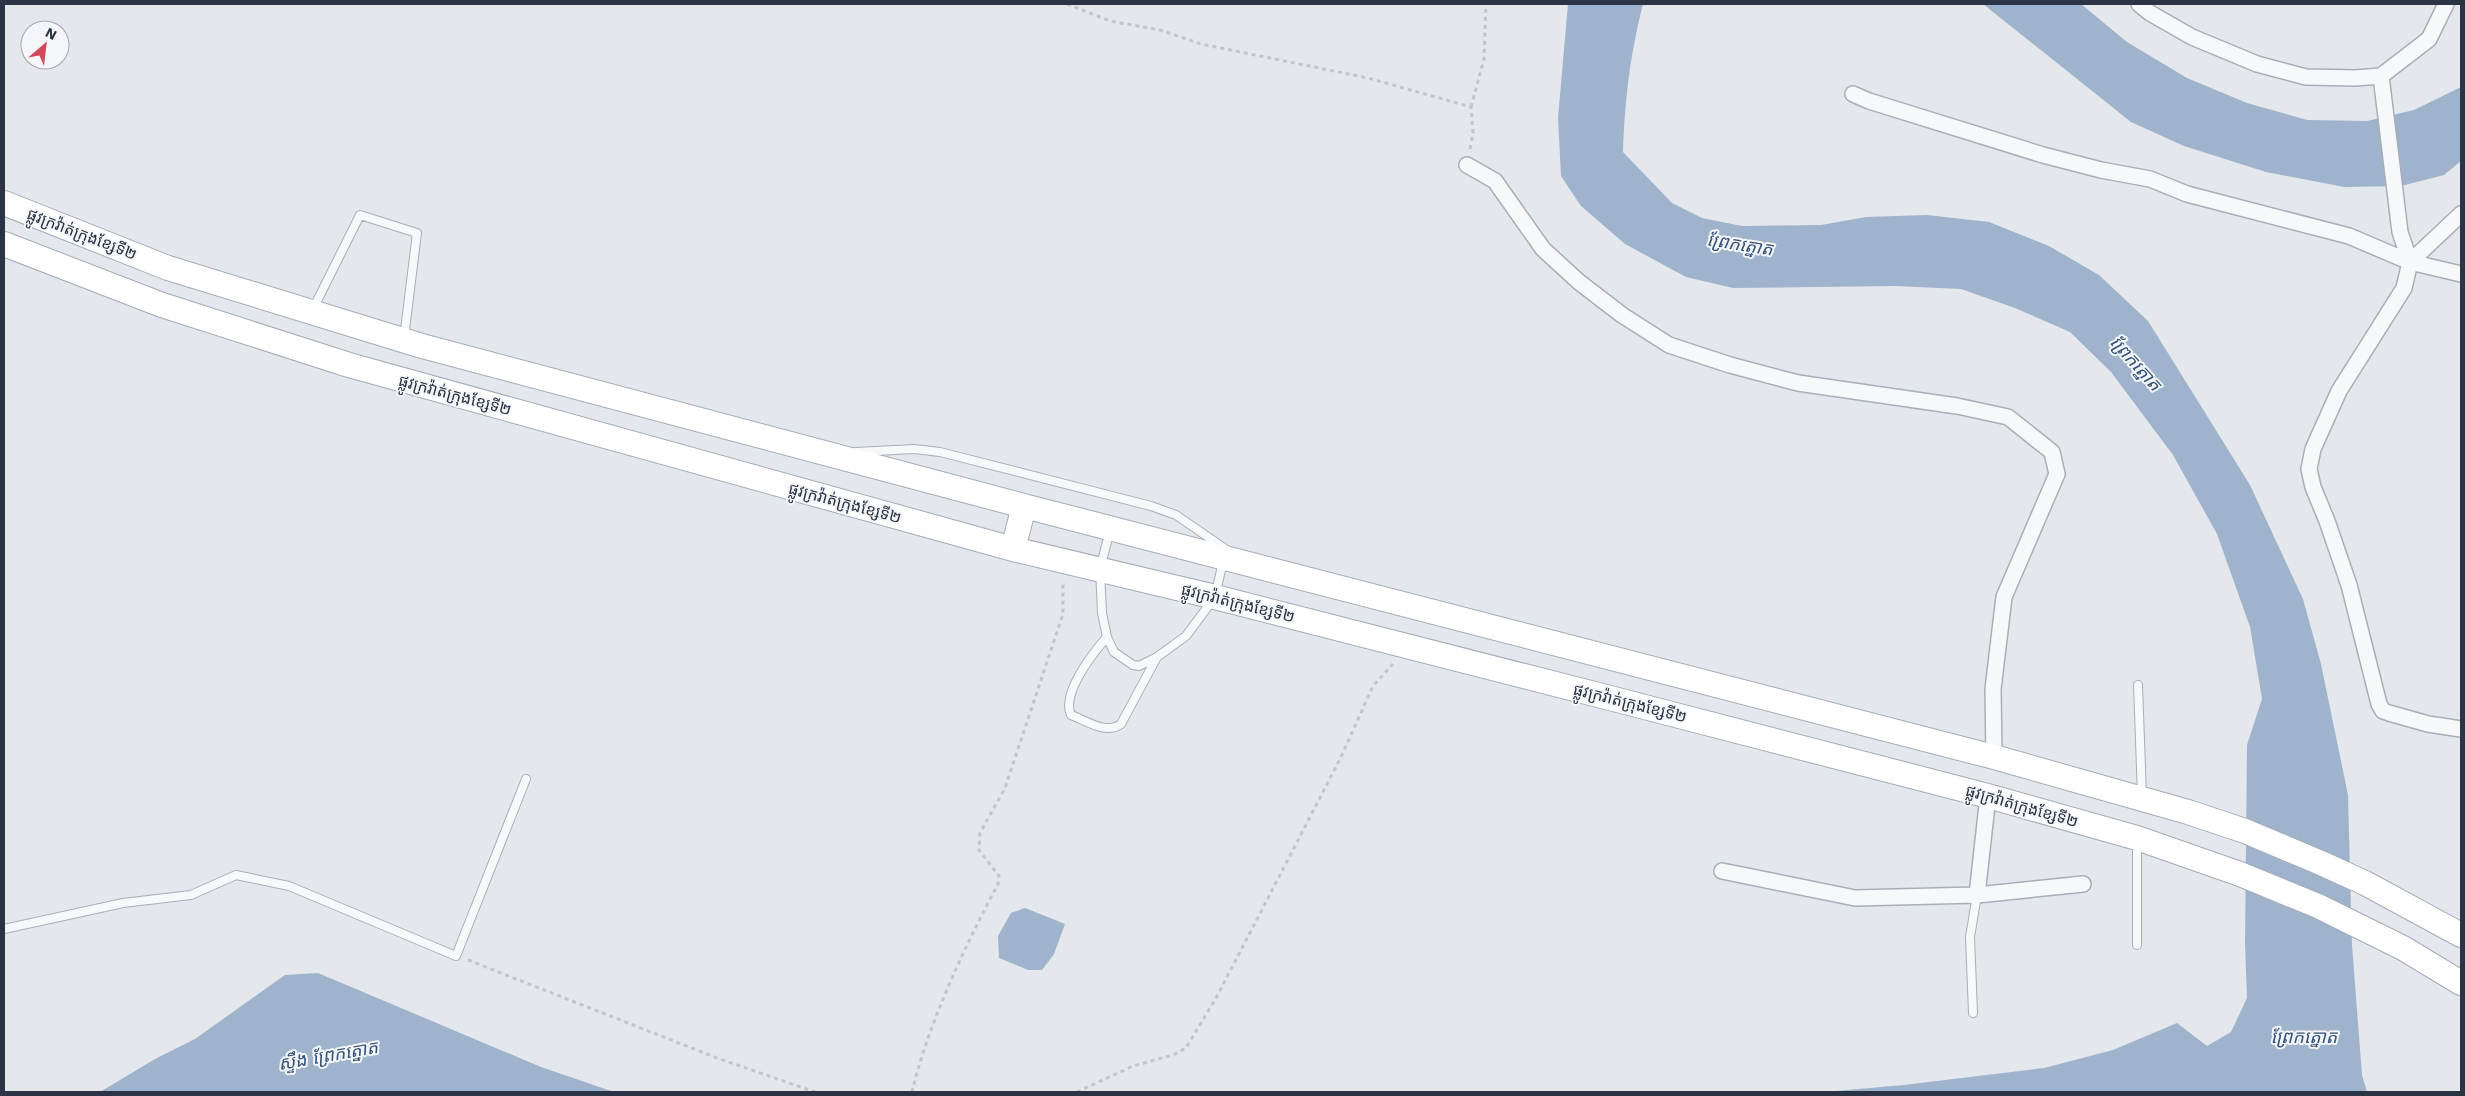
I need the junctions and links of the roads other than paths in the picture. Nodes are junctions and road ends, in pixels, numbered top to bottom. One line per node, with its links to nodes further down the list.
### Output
1 (2139, 4): 3 (street)
2 (2446, 4): 3 (street)
3 (2382, 76): 9 (street)
4 (1853, 94): 9 (street)
5 (1467, 165): 27 (street)
6 (4, 203): 11 (main road, ផ្លូវក្រវ៉ាត់ក្រុងខ្សែទី២)
7 (2461, 214): 9 (street)
8 (4, 244): 16 (main road, ផ្លូវក្រវ៉ាត់ក្រុងខ្សែទី២)
9 (2410, 262): 10 (street); 26 (street)
10 (2461, 274)
11 (312, 312): 12 (main road, ផ្លូវក្រវ៉ាត់ក្រុងខ្សែទី២); 12 (lane)
12 (404, 340): 13 (main road, ផ្លូវក្រវ៉ាត់ក្រុងខ្សែទី២)
13 (828, 454): 14 (main road, ផ្លូវក្រវ៉ាត់ក្រុងខ្សែទី២); 18 (lane)
14 (1024, 506): 15 (main road, ផ្លូវក្រវ៉ាត់ក្រុងខ្សែទី២); 16 (main road)
15 (1110, 529): 17 (main road, ផ្លូវក្រវ៉ាត់ក្រុងខ្សែទី២); 19 (lane)
16 (1013, 549): 19 (main road, ផ្លូវក្រវ៉ាត់ក្រុងខ្សែទី២)
17 (1223, 557): 18 (main road, ផ្លូវក្រវ៉ាត់ក្រុងខ្សែទី២); 20 (lane)
18 (1248, 563): 23 (main road, ផ្លូវក្រវ៉ាត់ក្រុងខ្សែទី២)
19 (1100, 569): 20 (main road, ផ្លូវក្រវ៉ាត់ក្រុងខ្សែទី២); 21 (lane)
20 (1216, 596): 22 (lane); 25 (main road, ផ្លូវក្រវ៉ាត់ក្រុងខ្សែទី២)
21 (1107, 637): 22 (lane); 22 (lane)
22 (1157, 657)
23 (1619, 661): 25 (main road); 27 (main road, ផ្លូវក្រវ៉ាត់ក្រុងខ្សែទី២)
24 (2138, 686): 30 (lane)
25 (1610, 698): 29 (main road, ផ្លូវក្រវ៉ាត់ក្រុងខ្សែទី២)
26 (2461, 729)
27 (1994, 757): 30 (main road, ផ្លូវក្រវ៉ាត់ក្រុងខ្សែទី២)
28 (526, 779): 35 (lane)
29 (1988, 796): 31 (main road, ផ្លូវក្រវ៉ាត់ក្រុងខ្សែទី២); 34 (street)
30 (2142, 799): 36 (main road, ផ្លូវក្រវ៉ាត់ក្រុងខ្សែទី២)
31 (2137, 838): 37 (lane); 38 (main road, ផ្លូវក្រវ៉ាត់ក្រុងខ្សែទី២)
32 (1722, 871): 34 (street)
33 (2083, 884): 34 (street)
34 (1977, 895): 39 (lane)
35 (4, 929)
36 (2457, 932)
37 (2137, 945)
38 (2461, 983)
39 (1973, 1013)

